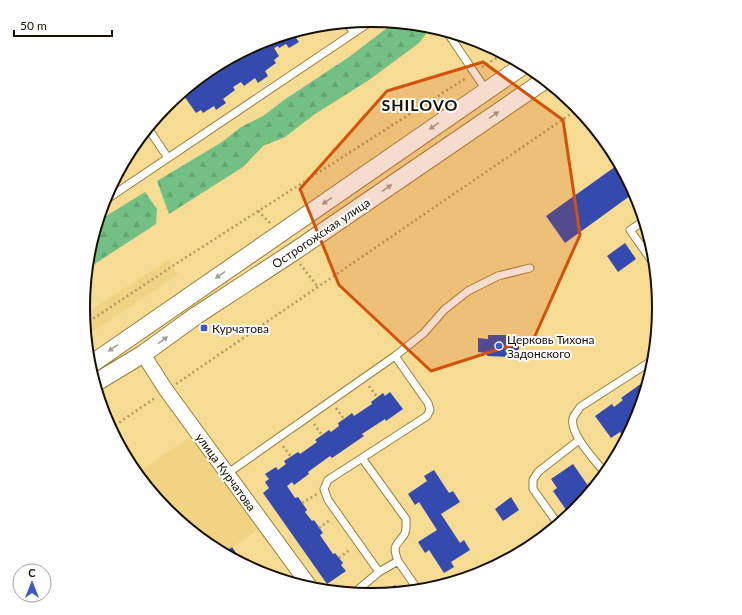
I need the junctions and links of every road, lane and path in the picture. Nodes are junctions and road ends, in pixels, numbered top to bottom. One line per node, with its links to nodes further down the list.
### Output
1 (350, 28): 3 (lane)
2 (362, 28): 3 (lane)
3 (354, 33): 12 (lane)
4 (452, 39): 7 (lane)
5 (498, 57): 7 (path)
6 (518, 69): 9 (street)
7 (474, 72): 9 (lane); 17 (path)
8 (540, 83): 18 (street, Острогожская улица, one-way to 8)
9 (486, 90): 20 (street, one-way to 20)
10 (572, 113): 24 (path)
11 (151, 133): 12 (lane)
12 (168, 158): 13 (lane)
13 (114, 194)
14 (639, 224): 15 (lane)
15 (646, 253)
16 (530, 268): 19 (lane)
17 (91, 320)
18 (143, 354): 23 (street, Острогожская улица); 24 (street, улица Курчатова)
19 (395, 356): 22 (lane); 32 (lane)
20 (96, 361)
21 (645, 365): 30 (lane)
22 (363, 378): 25 (path); 26 (lane)
23 (100, 380)
24 (166, 390): 27 (path); 34 (street, улица Курчатова)
25 (377, 397)
26 (309, 416): 28 (path); 29 (lane)
27 (116, 425)
28 (322, 435)
29 (277, 439): 31 (path); 34 (lane)
30 (580, 440): 33 (lane); 38 (lane)
31 (291, 457)
32 (362, 458): 35 (lane); 42 (lane)
33 (602, 467)
34 (228, 473): 44 (street, улица Курчатова)
35 (324, 490): 36 (path); 37 (lane)
36 (302, 504)
37 (338, 514): 39 (path); 40 (lane)
38 (555, 519)
39 (319, 528)
40 (358, 544): 41 (path); 43 (lane)
41 (339, 558)
42 (398, 561): 43 (lane); 45 (lane)
43 (379, 572): 46 (lane)
44 (305, 580)
45 (414, 585)
46 (361, 587)

